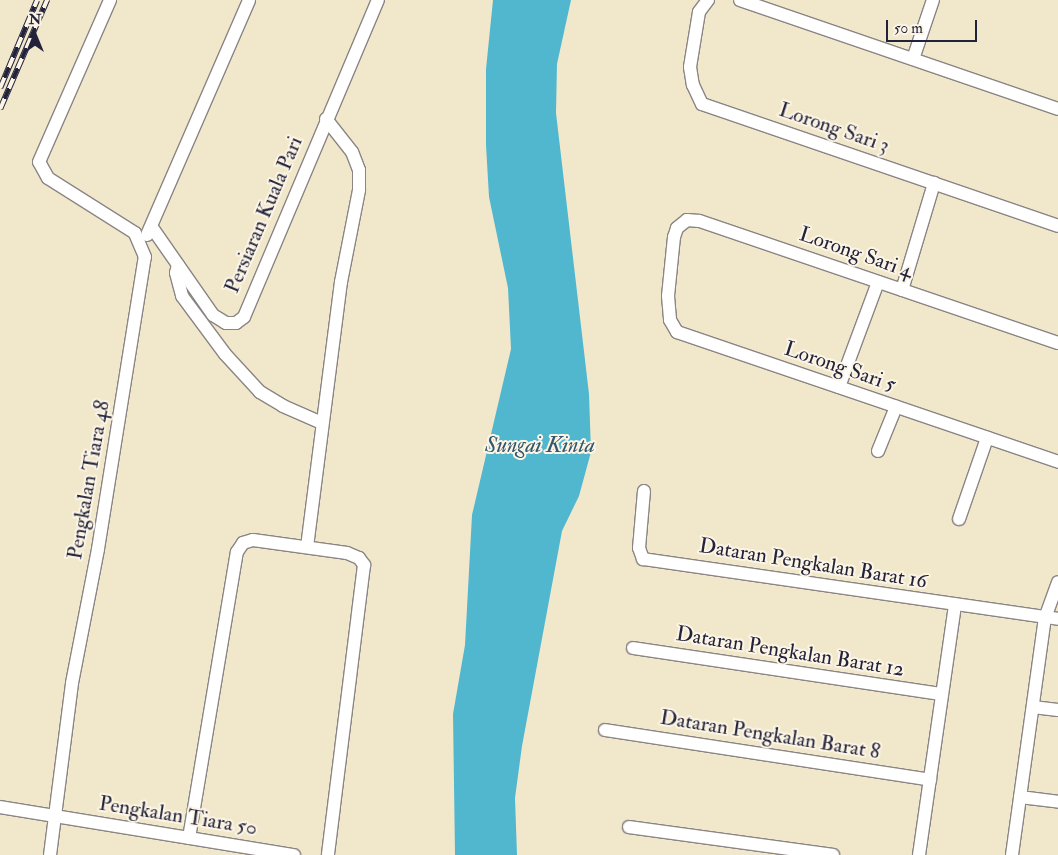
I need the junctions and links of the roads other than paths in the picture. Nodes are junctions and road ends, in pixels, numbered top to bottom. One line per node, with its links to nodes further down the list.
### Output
1 (110, 0): 13 (street)
2 (249, 0): 12 (street)
3 (378, 0): 9 (street, Persiaran Kuala Pari)
4 (708, 0): 10 (street, Lorong Sari 3)
5 (740, 0): 7 (street)
6 (933, 0): 7 (street)
7 (913, 59): 8 (street)
8 (1058, 109)
9 (326, 119): 15 (street, Persiaran Kuala Pari); 21 (street)
10 (934, 184): 11 (street, Lorong Sari 3); 17 (street)
11 (1058, 226)
12 (152, 229): 13 (street); 15 (street, Persiaran Kuala Pari)
13 (141, 243): 41 (street, Pengkalan Tiara 48)
14 (670, 263): 16 (street, Lorong Sari 4); 19 (street, Lorong Sari 5)
15 (178, 265): 21 (street)
16 (878, 282): 17 (street, Lorong Sari 4); 19 (street)
17 (902, 290): 18 (street, Lorong Sari 4)
18 (1058, 343)
19 (839, 387): 20 (street, Lorong Sari 5)
20 (896, 407): 22 (street, Lorong Sari 5); 23 (street)
21 (322, 422): 27 (street)
22 (987, 438): 24 (street, Lorong Sari 5); 26 (street)
23 (878, 451)
24 (1058, 462)
25 (644, 490): 29 (street, Dataran Pengkalan Barat 16)
26 (959, 519)
27 (307, 547): 43 (street); 46 (street)
28 (1058, 582): 30 (street)
29 (955, 605): 30 (street, Dataran Pengkalan Barat 16); 33 (street)
30 (1045, 618): 31 (street, Dataran Pengkalan Barat 16); 34 (street)
31 (1058, 619)
32 (633, 648): 33 (street, Dataran Pengkalan Barat 12)
33 (942, 694): 37 (street)
34 (1033, 707): 35 (street); 38 (street)
35 (1058, 710)
36 (605, 730): 37 (street, Dataran Pengkalan Barat 8)
37 (930, 780): 48 (street)
38 (1020, 797): 39 (street); 49 (street)
39 (1058, 802)
40 (0, 806): 41 (street, Pengkalan Tiara 50)
41 (56, 816): 43 (street, Pengkalan Tiara 50); 44 (street, Pengkalan Tiara 48)
42 (629, 827): 47 (street)
43 (189, 838): 45 (street, Pengkalan Tiara 50)
44 (50, 855)
45 (294, 855)
46 (328, 855)
47 (833, 855)
48 (919, 855)
49 (1012, 855)

